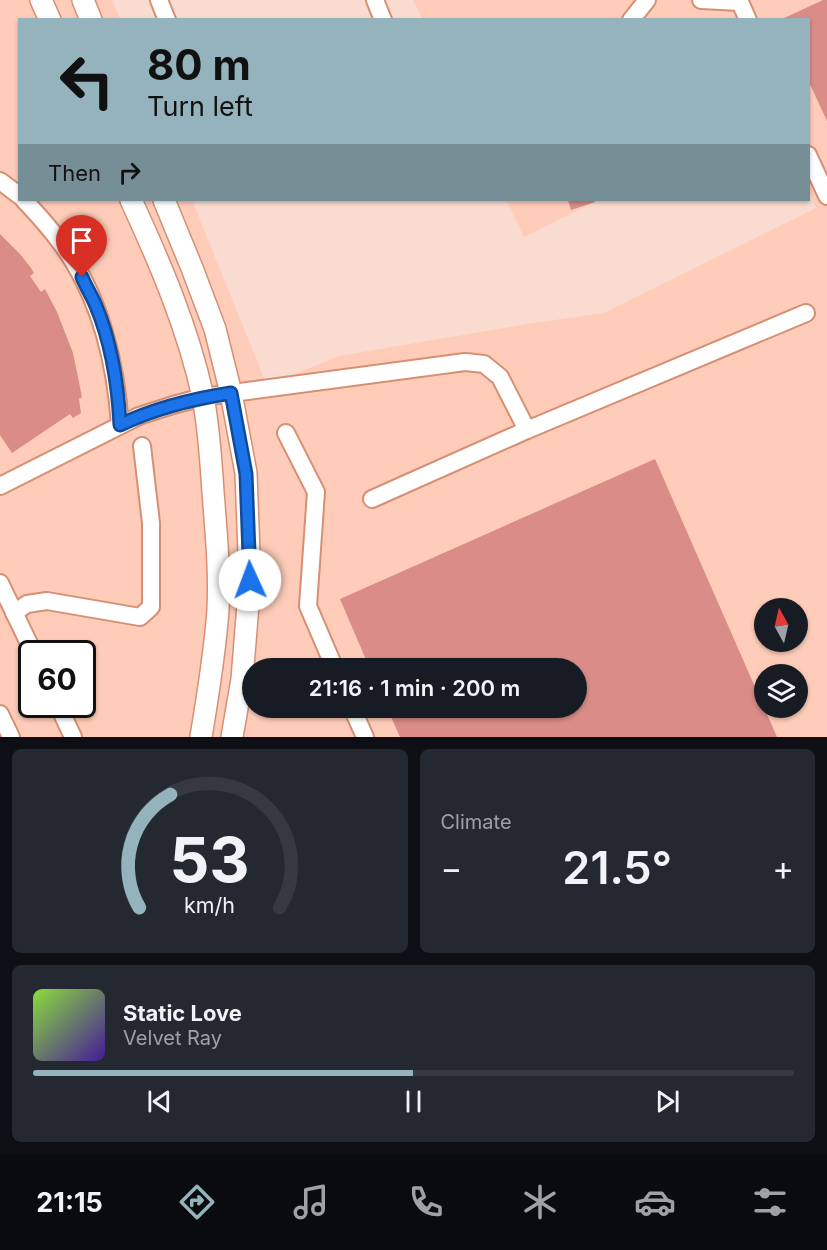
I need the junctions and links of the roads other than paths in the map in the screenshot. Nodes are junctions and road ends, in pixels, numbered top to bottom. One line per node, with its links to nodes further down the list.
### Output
1 (41, 0): 8 (main road)
2 (83, 0): 9 (main road)
3 (159, 0): 10 (lane)
4 (375, 0): 11 (lane)
5 (647, 0): 12 (lane)
6 (701, 0): 7 (lane)
7 (743, 1): 13 (lane)
8 (49, 18)
9 (90, 18)
10 (166, 18)
11 (382, 18)
12 (633, 18)
13 (747, 18)
14 (810, 159): 17 (lane)
15 (0, 181): 16 (lane)
16 (18, 194)
17 (827, 196)
18 (25, 201): 24 (lane)
19 (131, 201): 23 (main road)
20 (164, 201): 22 (main road)
21 (806, 313): 25 (lane)
22 (231, 393): 23 (lane); 25 (lane); 40 (main road)
23 (203, 397): 24 (lane); 39 (main road)
24 (120, 425): 28 (lane)
25 (527, 430): 29 (lane)
26 (286, 433): 33 (lane)
27 (142, 446): 31 (lane)
28 (0, 486)
29 (372, 499)
30 (0, 583): 31 (lane)
31 (14, 613): 32 (lane)
32 (27, 640)
33 (330, 658)
34 (0, 714): 37 (lane)
35 (64, 718): 38 (lane)
36 (356, 718): 41 (lane)
37 (11, 737)
38 (73, 737)
39 (201, 737)
40 (232, 737)
41 (365, 737)

